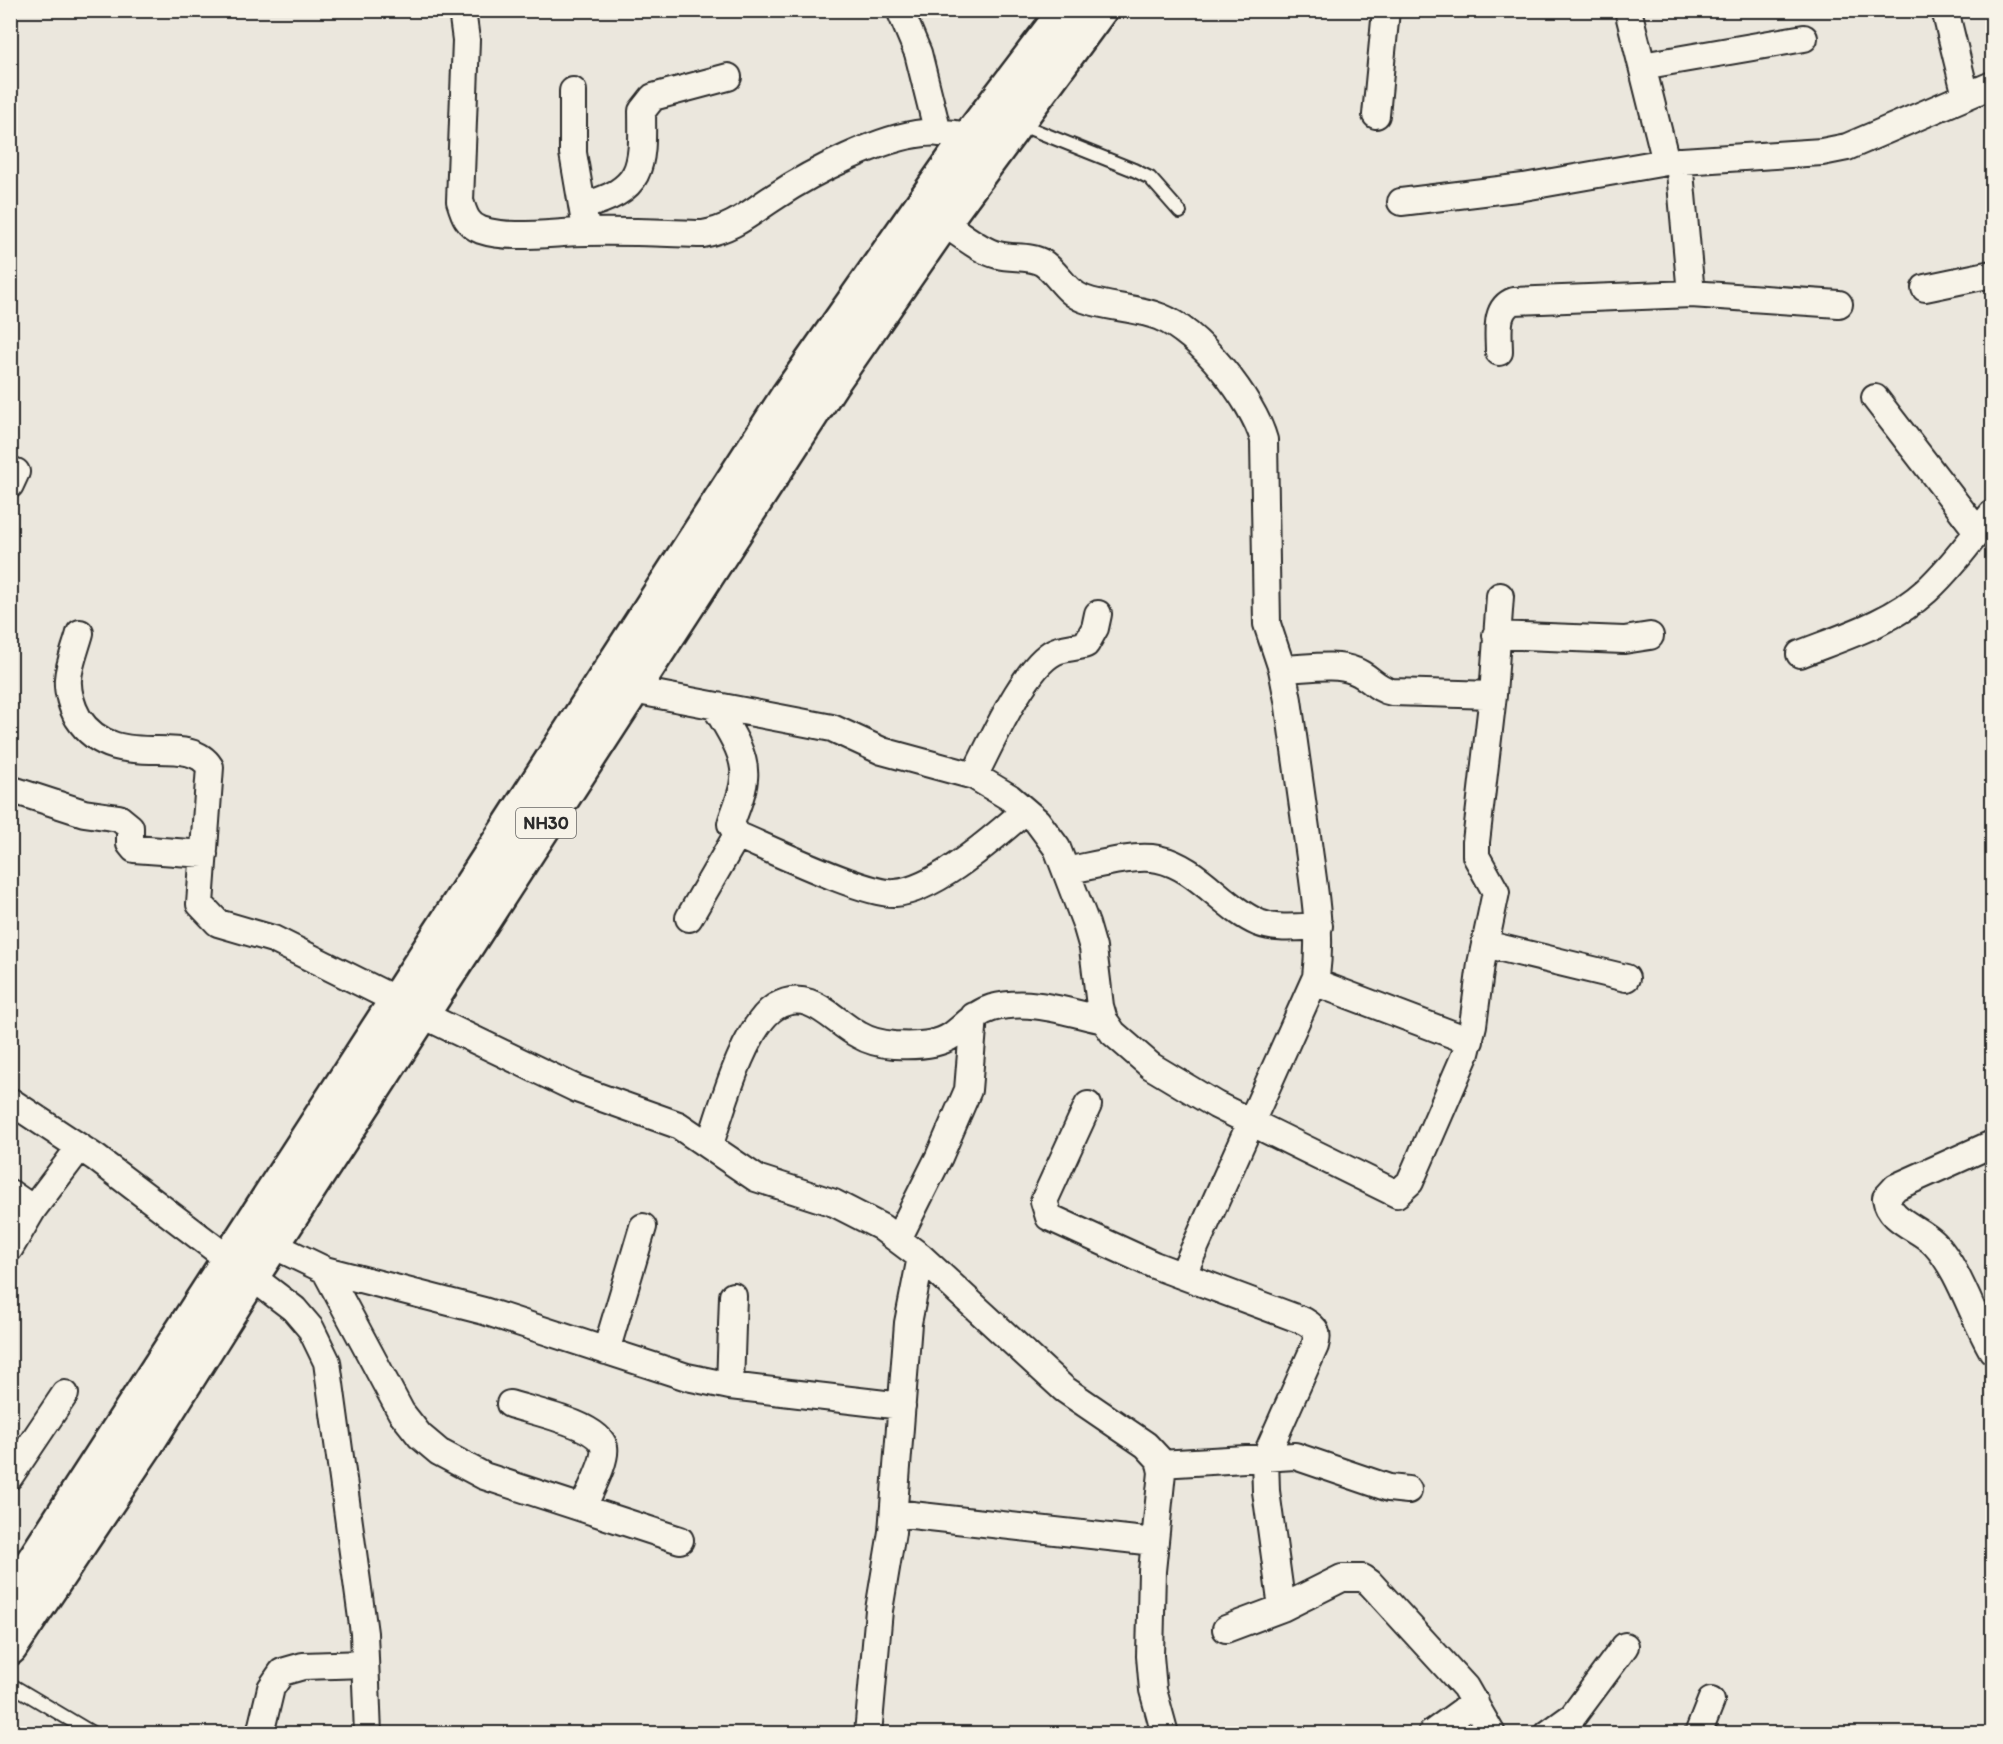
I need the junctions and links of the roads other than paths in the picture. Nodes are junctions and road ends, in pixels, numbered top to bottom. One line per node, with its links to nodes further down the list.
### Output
1 (462, 10): 23 (street)
2 (900, 10): 16 (street)
3 (1066, 10): 17 (highway, NH30)
4 (1100, 10): 15 (highway, NH30)
5 (1386, 10): 14 (street)
6 (1628, 10): 9 (street)
7 (1945, 10): 13 (street)
8 (1804, 38): 9 (street)
9 (1642, 66): 18 (street)
10 (728, 77): 20 (street)
11 (1992, 85): 13 (street)
12 (573, 91): 20 (street)
13 (1966, 96): 18 (street)
14 (1376, 115)
15 (1016, 123): 21 (lane); 22 (highway, NH30)
16 (938, 133): 17 (street); 23 (street)
17 (970, 136): 52 (highway, NH30)
18 (1672, 162): 19 (street); 26 (street)
19 (1401, 202)
20 (582, 206): 23 (street)
21 (1180, 212)
22 (943, 223): 37 (street); 38 (highway, NH30)
23 (587, 232)
24 (1992, 274): 25 (street)
25 (1924, 288)
26 (1691, 294): 27 (street); 28 (street)
27 (1839, 304)
28 (1499, 352)
29 (1875, 398): 30 (street)
30 (1985, 523): 36 (street)
31 (1500, 596): 34 (street)
32 (1098, 614): 41 (street)
33 (80, 633): 45 (street)
34 (1496, 635): 35 (street); 39 (street)
35 (1650, 636)
36 (1800, 654)
37 (1282, 669): 39 (street); 48 (street)
38 (633, 690): 40 (street); 52 (highway, NH30)
39 (1493, 695): 49 (street)
40 (715, 706): 41 (street); 44 (street)
41 (974, 776): 43 (street)
42 (10, 789): 45 (street)
43 (1025, 811): 44 (street); 46 (street)
44 (737, 835): 47 (street)
45 (204, 854): 52 (street)
46 (1066, 871): 48 (street); 54 (street)
47 (689, 918)
48 (1318, 926): 51 (street)
49 (1485, 944): 50 (street); 55 (street)
50 (1626, 978)
51 (1314, 982): 55 (street); 58 (street)
52 (409, 1007): 59 (street); 66 (highway, NH30); 69 (highway, NH30)
53 (974, 1016): 54 (street); 59 (street); 65 (street)
54 (1104, 1020): 58 (street)
55 (1470, 1041): 58 (street)
56 (10, 1101): 61 (street)
57 (1088, 1105): 71 (street)
58 (1251, 1123): 71 (street)
59 (710, 1144): 65 (street)
60 (1992, 1144): 73 (street)
61 (80, 1147): 63 (street); 69 (street)
62 (10, 1193): 63 (street)
63 (33, 1209): 67 (street)
64 (643, 1227): 74 (street)
65 (897, 1239): 68 (street)
66 (273, 1245): 69 (highway, NH30); 70 (street)
67 (10, 1248)
68 (921, 1257): 78 (street); 80 (street)
69 (240, 1268): 87 (highway, NH30); 91 (highway, NH30); 92 (street)
70 (325, 1270): 74 (street); 83 (street)
71 (1183, 1274): 79 (street)
72 (733, 1296): 75 (street)
73 (1992, 1350)
74 (606, 1351): 75 (street)
75 (730, 1386): 78 (street)
76 (65, 1394): 81 (street)
77 (510, 1404): 83 (street)
78 (902, 1406): 84 (street)
79 (1265, 1458): 80 (street); 82 (street); 88 (street)
80 (1160, 1464): 86 (street)
81 (10, 1476)
82 (1408, 1490)
83 (583, 1508): 85 (street)
84 (894, 1513): 86 (street); 99 (street)
85 (680, 1540)
86 (1154, 1542): 100 (street)
87 (10, 1597)
88 (1282, 1608): 89 (street); 95 (street)
89 (1226, 1629)
90 (1625, 1646): 103 (street)
91 (10, 1648)
92 (365, 1664): 97 (street); 98 (street)
93 (10, 1684): 96 (lane)
94 (1711, 1701): 104 (street)
95 (1475, 1702): 101 (street); 102 (street)
96 (94, 1734)
97 (260, 1734)
98 (368, 1734)
99 (868, 1734)
100 (1165, 1734)
101 (1431, 1734)
102 (1492, 1734)
103 (1548, 1734)
104 (1698, 1734)

